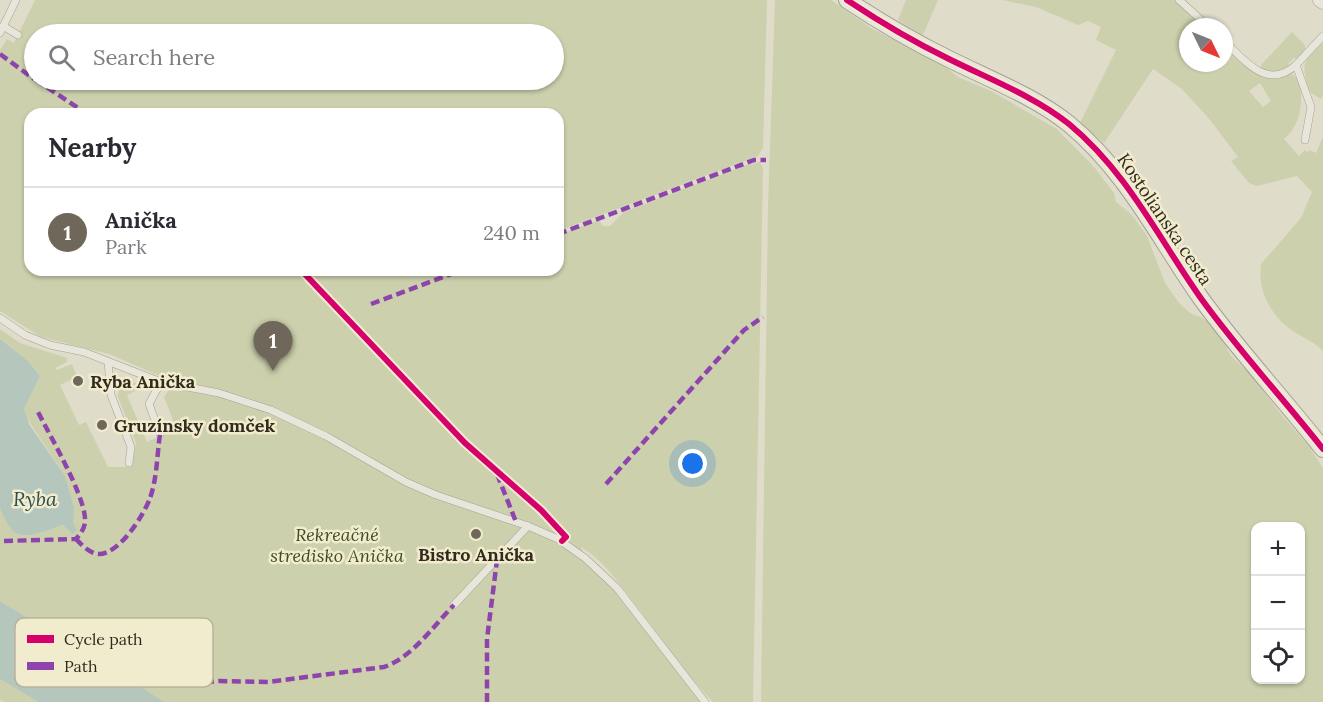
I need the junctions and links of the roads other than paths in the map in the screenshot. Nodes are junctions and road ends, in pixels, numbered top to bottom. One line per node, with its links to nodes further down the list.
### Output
1 (16, 0): 5 (lane)
2 (847, 0): 15 (street, Kostolianska cesta)
3 (1179, 0): 4 (lane)
4 (1199, 18)
5 (2, 30): 6 (lane)
6 (18, 35)
7 (1323, 36): 9 (lane)
8 (1233, 48): 9 (lane)
9 (1296, 65): 10 (lane)
10 (1305, 140)
11 (0, 318): 12 (lane)
12 (108, 362): 13 (lane); 16 (lane)
13 (161, 382): 14 (lane); 17 (lane)
14 (160, 434)
15 (1323, 449)
16 (129, 463)
17 (528, 526): 18 (lane); 19 (lane)
18 (454, 605)
19 (705, 702)

